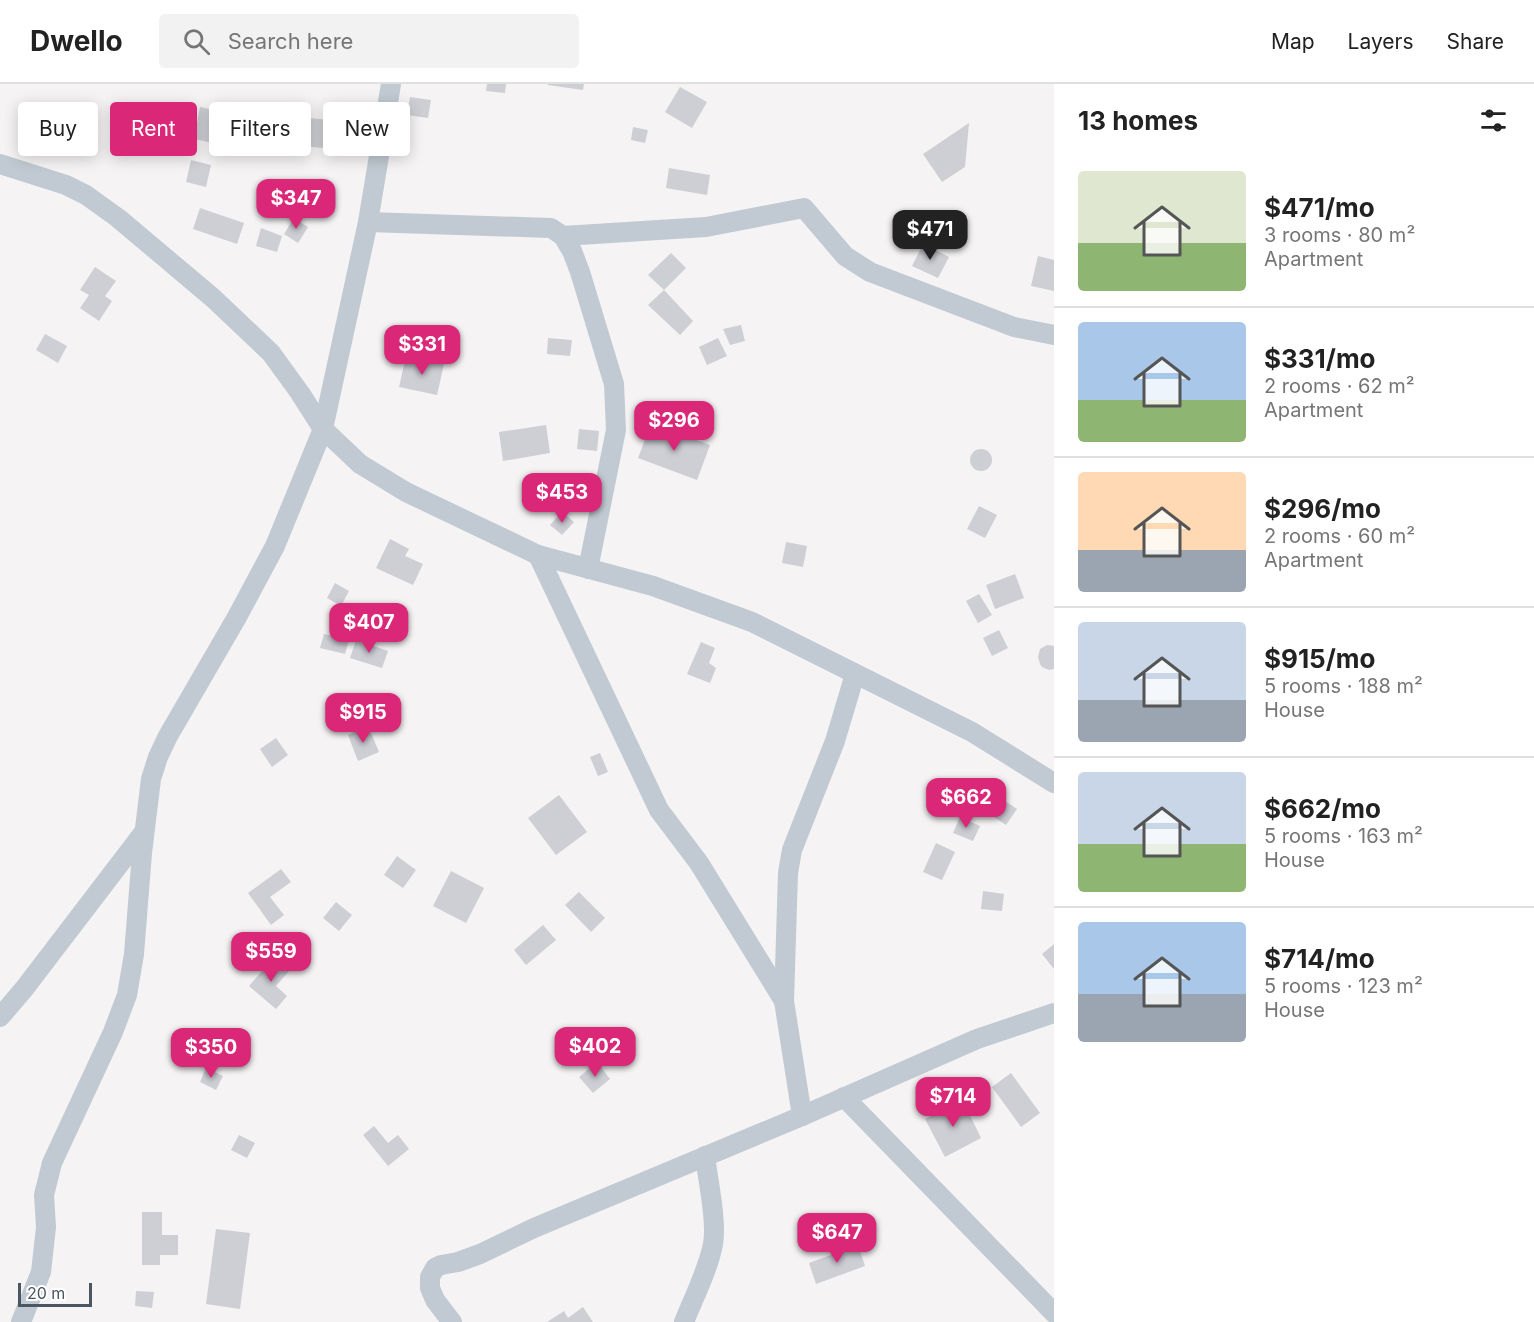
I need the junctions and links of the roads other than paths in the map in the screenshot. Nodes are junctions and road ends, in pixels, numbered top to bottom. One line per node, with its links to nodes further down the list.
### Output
1 (391, 84): 3 (street)
2 (0, 164): 6 (street)
3 (368, 222): 4 (street); 6 (street)
4 (562, 236): 5 (street); 8 (street)
5 (1054, 335)
6 (323, 429): 7 (street); 11 (street)
7 (538, 555): 8 (street); 12 (street)
8 (588, 569): 9 (street)
9 (855, 674): 10 (street); 12 (street)
10 (1054, 783)
11 (144, 831): 14 (street); 19 (street)
12 (784, 1001): 16 (street)
13 (1054, 1013): 15 (street)
14 (0, 1017)
15 (844, 1097): 16 (street); 18 (street)
16 (802, 1116): 17 (street)
17 (705, 1156): 20 (street); 21 (street)
18 (1054, 1313)
19 (21, 1322)
20 (452, 1322)
21 (684, 1322)

